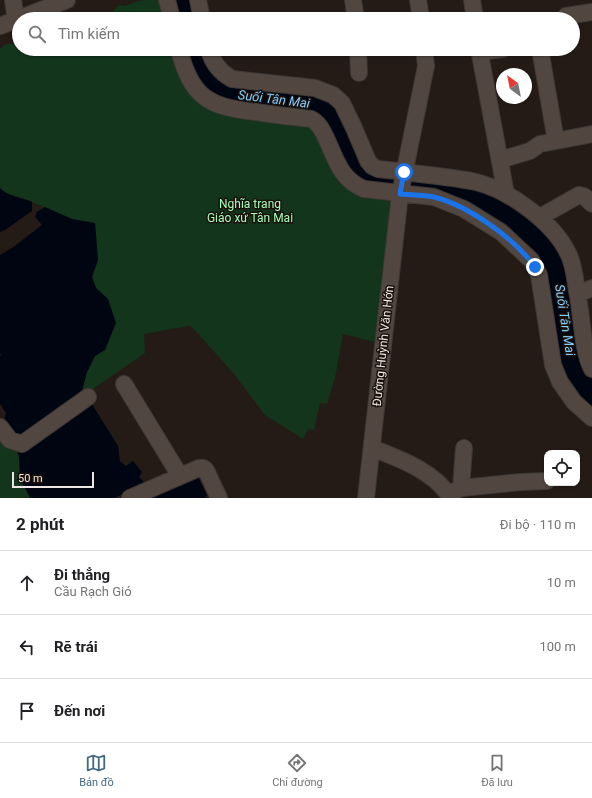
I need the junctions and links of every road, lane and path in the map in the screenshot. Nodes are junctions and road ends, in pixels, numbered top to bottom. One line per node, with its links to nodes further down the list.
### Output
1 (13, 0): 8 (street)
2 (67, 0): 9 (street)
3 (167, 0): 10 (street)
4 (198, 0): 11 (street)
5 (353, 0): 12 (street)
6 (418, 0): 13 (street)
7 (472, 0): 14 (street)
8 (15, 12)
9 (36, 12)
10 (170, 12)
11 (201, 12)
12 (355, 12)
13 (420, 12)
14 (474, 12)
15 (592, 12): 16 (street)
16 (580, 14)
17 (12, 22): 18 (street)
18 (0, 26)
19 (181, 56): 30 (street)
20 (212, 56): 29 (street)
21 (358, 56): 25 (street)
22 (425, 56): 29 (street)
23 (481, 56): 28 (street)
24 (541, 56): 27 (street)
25 (359, 73)
26 (592, 134): 27 (street)
27 (556, 141): 28 (street)
28 (500, 160): 31 (street)
29 (400, 172): 30 (street, Đường Huỳnh Văn Hớn); 31 (street)
30 (400, 194): 38 (street); 40 (street, Đường Huỳnh Văn Hớn)
31 (506, 194): 33 (street)
32 (592, 204): 33 (street)
33 (540, 217): 34 (street)
34 (585, 291): 35 (street)
35 (591, 364)
36 (124, 384): 42 (street)
37 (88, 397): 39 (street)
38 (592, 418)
39 (0, 427)
40 (372, 448): 44 (street); 47 (street, Đường Huỳnh Văn Hớn)
41 (464, 448): 44 (street)
42 (180, 476): 45 (street); 46 (street)
43 (544, 481): 44 (street)
44 (454, 494)
45 (130, 498)
46 (219, 498)
47 (366, 498)

